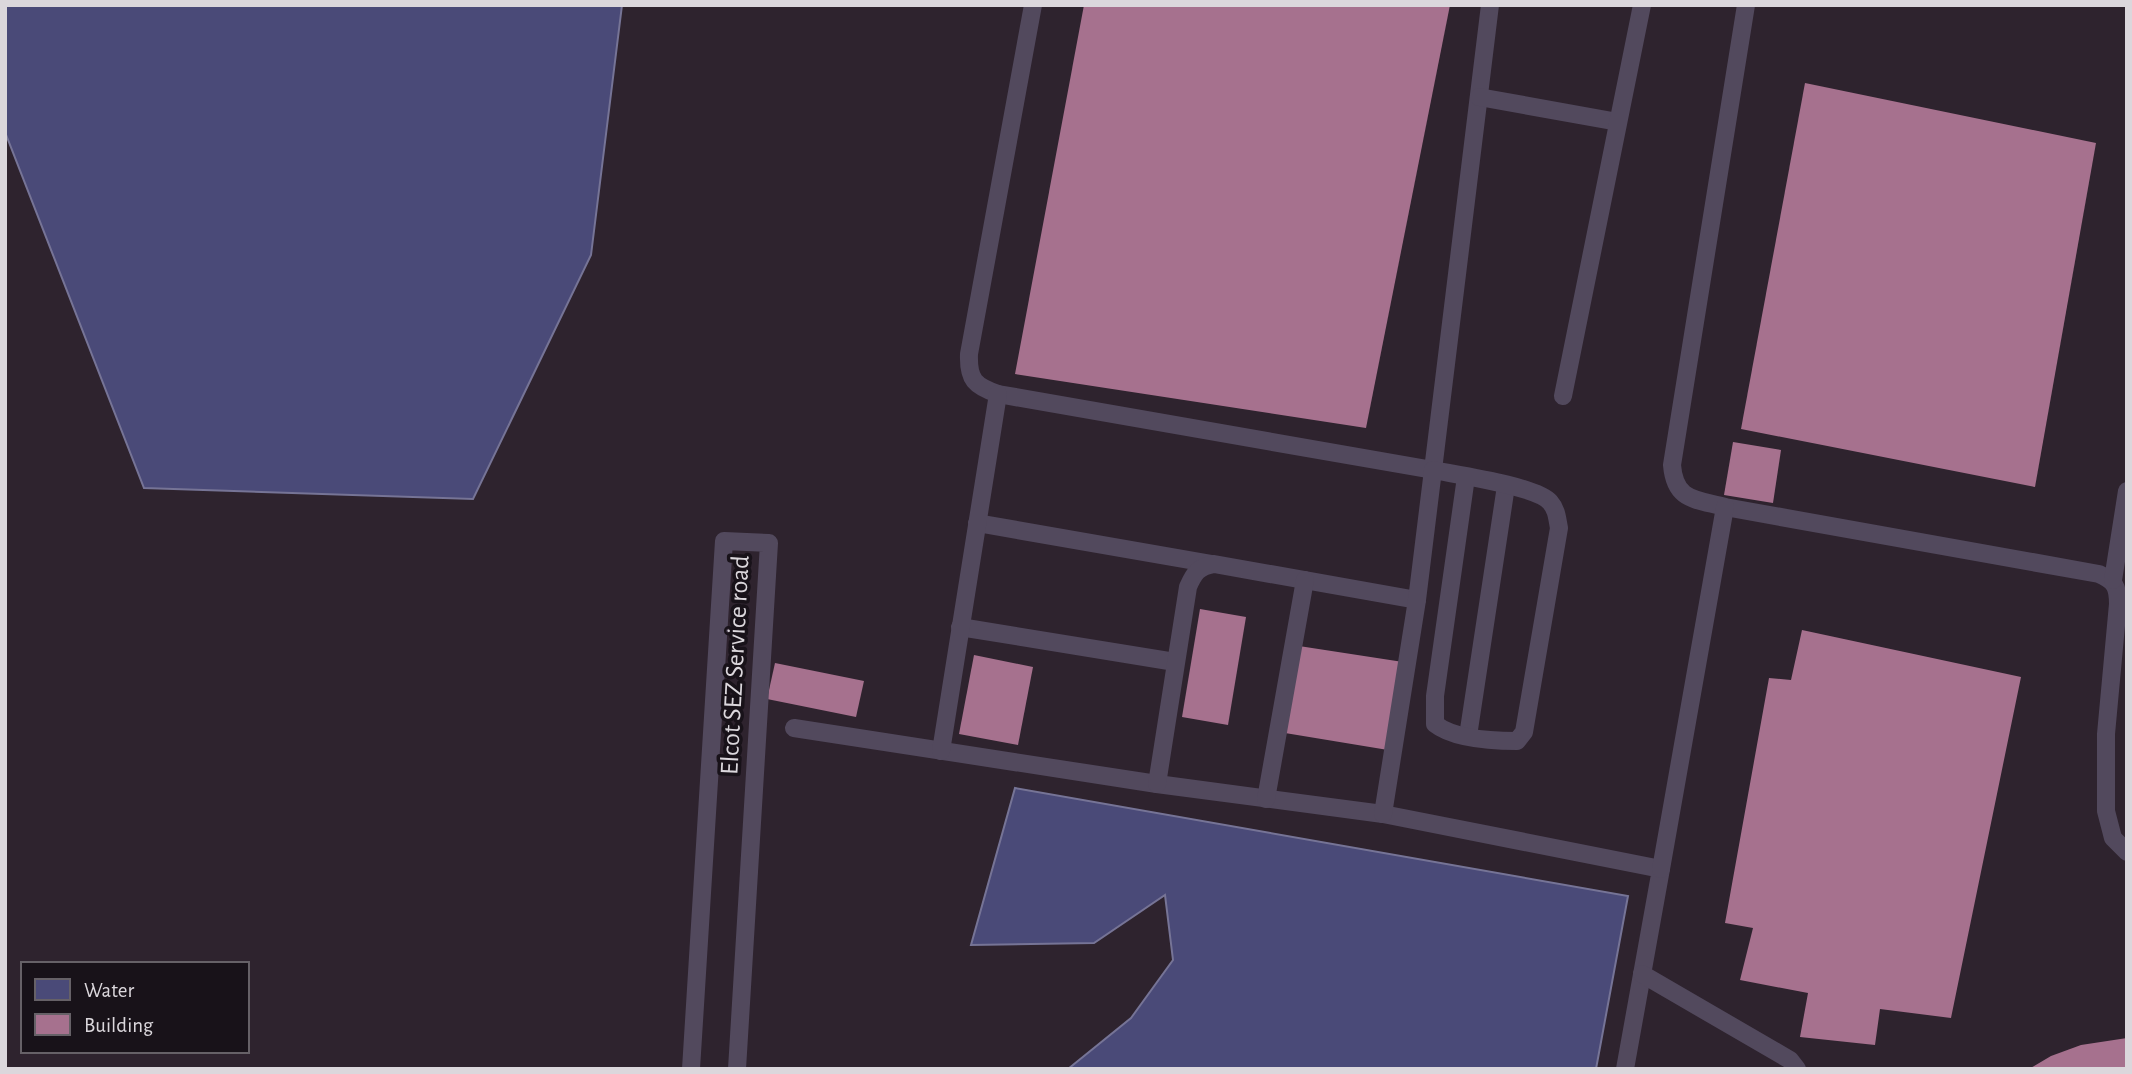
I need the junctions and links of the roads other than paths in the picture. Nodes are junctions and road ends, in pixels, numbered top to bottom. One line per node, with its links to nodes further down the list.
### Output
1 (1033, 5): 7 (lane)
2 (1490, 5): 5 (lane)
3 (1642, 5): 6 (lane)
4 (1746, 5): 13 (lane)
5 (1479, 97): 6 (lane); 9 (lane)
6 (1618, 122): 8 (lane)
7 (999, 394): 9 (lane); 14 (lane)
8 (1563, 397)
9 (1433, 470): 10 (lane); 18 (lane)
10 (1466, 477): 11 (lane); 22 (lane)
11 (1506, 486): 22 (lane); 22 (lane)
12 (2127, 491): 17 (lane)
13 (1725, 507): 17 (lane); 28 (lane)
14 (977, 523): 15 (lane); 19 (lane)
15 (1214, 564): 16 (lane); 20 (lane)
16 (1305, 580): 18 (lane); 25 (lane)
17 (2113, 580): 27 (lane)
18 (1417, 600): 26 (lane)
19 (960, 627): 20 (lane); 23 (lane)
20 (1175, 662): 24 (lane)
21 (794, 728): 23 (lane)
22 (1468, 736)
23 (941, 751): 24 (lane)
24 (1157, 784): 25 (lane)
25 (1266, 799): 26 (lane)
26 (1383, 814): 28 (lane)
27 (2127, 852)
28 (1661, 869): 29 (lane)
29 (1642, 974): 32 (lane); 33 (lane)
30 (691, 1069): 31 (lane, Elcot SEZ Service road)
31 (737, 1069)
32 (1625, 1069)
33 (1797, 1069)

